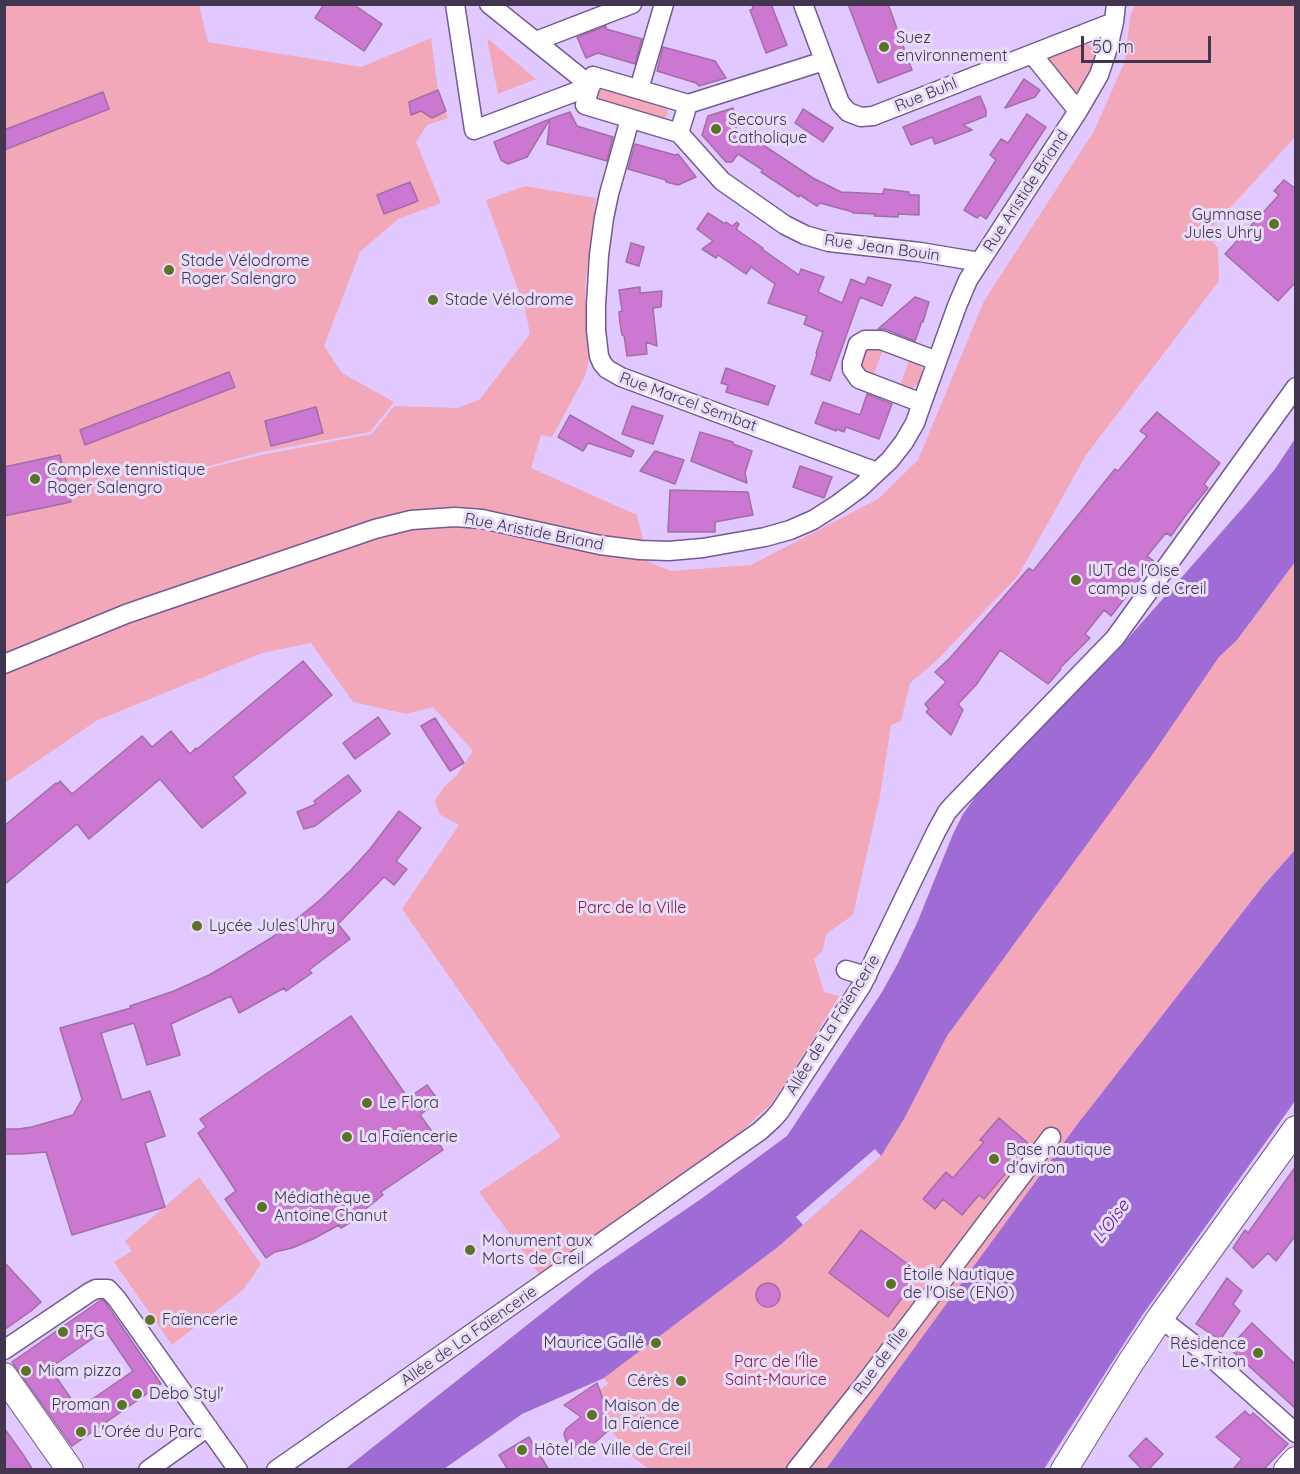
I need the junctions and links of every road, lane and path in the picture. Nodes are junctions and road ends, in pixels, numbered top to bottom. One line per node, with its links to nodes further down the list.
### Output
1 (455, 4): 10 (street)
2 (489, 4): 7 (street)
3 (632, 4): 7 (street)
4 (664, 4): 11 (street)
5 (803, 4): 9 (street, Rue Buhl)
6 (1115, 13): 8 (street, Rue Buhl); 13 (street, Rue Aristide Briand)
7 (536, 41): 10 (street)
8 (1032, 54): 9 (street, Rue Buhl); 13 (street)
9 (824, 61): 12 (street)
10 (591, 86): 11 (street); 14 (street)
11 (639, 89): 12 (street)
12 (688, 104): 15 (street)
13 (1078, 111): 16 (street, Rue Aristide Briand)
14 (630, 119): 15 (street); 20 (street, Rue Marcel Sembat)
15 (679, 133): 16 (street, Rue Jean Bouin)
16 (980, 262): 17 (street, Rue Aristide Briand)
17 (937, 361): 19 (street, Rue Aristide Briand); 19 (street)
18 (1296, 387): 23 (street, Allée de La Faïencerie)
19 (922, 403): 20 (street, Rue Aristide Briand)
20 (877, 472): 21 (street, Rue Aristide Briand)
21 (4, 664)
22 (846, 970): 23 (street)
23 (867, 976): 37 (street, Allée de La Faïencerie)
24 (1296, 1129): 26 (street)
25 (1050, 1137): 38 (street, Rue de l'Île)
26 (1160, 1318): 31 (street); 39 (street)
27 (4, 1350): 30 (street)
28 (4, 1376): 34 (street)
29 (4, 1404): 33 (street)
30 (208, 1427): 35 (street); 36 (street)
31 (1296, 1433)
32 (1296, 1460): 40 (street)
33 (50, 1470)
34 (69, 1470)
35 (148, 1470)
36 (238, 1470)
37 (276, 1470)
38 (796, 1470)
39 (1064, 1470)
40 (1287, 1470)

